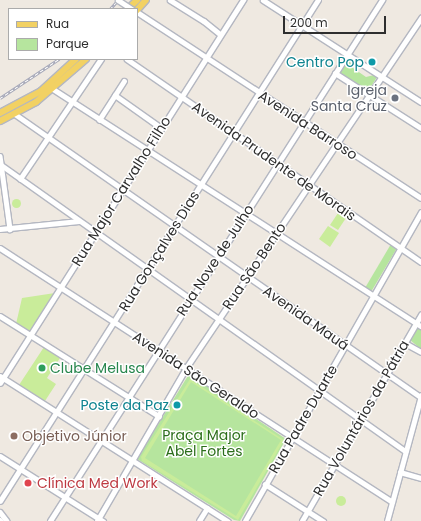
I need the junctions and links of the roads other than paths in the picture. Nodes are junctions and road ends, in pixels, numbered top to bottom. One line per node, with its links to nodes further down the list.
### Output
1 (118, 0): 10 (street, bridge)
2 (137, 0): 9 (main road)
3 (146, 0): 11 (main road)
4 (170, 0): 15 (street)
5 (243, 0): 15 (street, Rua Major Carvalho Filho)
6 (263, 0): 14 (street)
7 (318, 0): 14 (street, Rua Gonçalves Dias)
8 (382, 0): 18 (street, Rua Nove de Julho)
9 (129, 8)
10 (130, 8)
11 (138, 10)
12 (138, 12): 16 (street, Avenida Barroso)
13 (421, 18): 25 (street, Rua São Bento)
14 (302, 25): 18 (street); 28 (street, Rua Gonçalves Dias)
15 (220, 34): 17 (street, Rua Major Carvalho Filho)
16 (196, 51): 17 (street, Avenida Barroso); 19 (street, Avenida Barroso)
17 (210, 52): 19 (street, Rua Major Carvalho Filho)
18 (347, 55): 24 (street, Rua Nove de Julho); 25 (street)
19 (206, 58): 28 (street, Avenida Barroso); 31 (street, Rua Major Carvalho Filho)
20 (75, 60): 34 (main road)
21 (85, 60): 27 (main road)
22 (101, 60): 33 (street)
23 (128, 60): 31 (street, Avenida Prudente de Morais)
24 (335, 73): 29 (street); 38 (street, Rua Nove de Julho)
25 (381, 76): 29 (street, Rua São Bento); 32 (street)
26 (124, 82): 30 (street)
27 (53, 89): 33 (street); 35 (main road)
28 (258, 93): 38 (street, Avenida Barroso); 41 (street, Rua Gonçalves Dias)
29 (369, 94): 40 (street); 43 (street, Rua São Bento)
30 (115, 95): 36 (street); 39 (street)
31 (181, 96): 39 (street, Rua Major Carvalho Filho); 41 (street, Avenida Prudente de Morais)
32 (421, 102)
33 (73, 103): 36 (street); 42 (street)
34 (0, 113)
35 (15, 114): 37 (main road); 42 (street, Avenida Mauá)
36 (99, 120): 44 (street)
37 (0, 121)
38 (304, 122): 43 (street, Avenida Barroso); 46 (street, Rua Nove de Julho)
39 (160, 127): 44 (street, Rua Major Carvalho Filho)
40 (421, 128)
41 (235, 133): 46 (street, Avenida Prudente de Morais); 50 (street, Rua Gonçalves Dias)
42 (49, 139): 48 (street); 51 (street, Avenida Mauá)
43 (336, 143): 49 (street, Rua São Bento); 52 (street, Avenida Barroso)
44 (146, 150): 50 (street); 51 (street, Rua Major Carvalho Filho)
45 (0, 156): 47 (street)
46 (278, 163): 49 (street, Avenida Prudente de Morais); 54 (street, Rua Nove de Julho)
47 (1, 165): 48 (street); 58 (street)
48 (20, 179): 55 (street)
49 (308, 184): 60 (street, Rua São Bento); 62 (street, Avenida Prudente de Morais)
50 (201, 185): 54 (street); 56 (street, Rua Gonçalves Dias)
51 (123, 190): 56 (street, Avenida Mauá); 59 (street, Rua Major Carvalho Filho)
52 (421, 198)
53 (421, 213): 62 (street, Rua Padre Duarte)
54 (245, 214): 60 (street); 63 (street, Rua Nove de Julho)
55 (79, 221): 58 (street); 59 (street)
56 (175, 226): 63 (street, Avenida Mauá); 65 (street, Rua Gonçalves Dias)
57 (0, 229): 58 (street)
58 (10, 229)
59 (96, 233): 65 (street); 67 (street, Rua Major Carvalho Filho)
60 (277, 234): 66 (street, Rua São Bento); 68 (street)
61 (0, 248): 67 (street, Avenida São Geraldo)
62 (400, 249): 64 (street, Avenida Prudente de Morais); 68 (street, Rua Padre Duarte)
63 (218, 256): 66 (street, Avenida Mauá); 69 (street, Rua Nove de Julho)
64 (421, 262)
65 (148, 269): 69 (street); 73 (street, Rua Gonçalves Dias)
66 (248, 277): 72 (street, Rua São Bento); 77 (street, Avenida Mauá)
67 (60, 287): 73 (street, Avenida São Geraldo); 75 (street, Rua Major Carvalho Filho)
68 (373, 296): 74 (street); 77 (street, Rua Padre Duarte)
69 (191, 299): 72 (street); 78 (street, Rua Nove de Julho)
70 (421, 315): 74 (street, Rua Voluntários da Pátria)
71 (0, 316): 75 (street)
72 (219, 318): 80 (street, Rua São Bento); 85 (street)
73 (114, 322): 78 (street, Avenida São Geraldo); 81 (street, Rua Gonçalves Dias)
74 (418, 325): 76 (street, Rua Voluntários da Pátria)
75 (30, 336): 81 (street); 83 (street, Rua Major Carvalho Filho)
76 (405, 342): 79 (street); 82 (street, Rua Voluntários da Pátria)
77 (345, 345): 82 (street, Avenida Mauá); 85 (street, Rua Padre Duarte)
78 (158, 350): 80 (street, Avenida São Geraldo); 86 (street, Rua Nove de Julho)
79 (421, 352)
80 (186, 368): 89 (street, Rua São Bento); 93 (street, Avenida São Geraldo)
81 (84, 369): 86 (street); 88 (street, Rua Gonçalves Dias)
82 (387, 375): 87 (street, Avenida Mauá); 91 (street, Rua Voluntários da Pátria)
83 (2, 377): 84 (street, Rua Major Carvalho Filho); 88 (street)
84 (0, 383)
85 (320, 390): 91 (street); 93 (street, Rua Padre Duarte)
86 (128, 396): 89 (street); 94 (street, Rua Nove de Julho)
87 (421, 396): 90 (street)
88 (56, 412): 94 (street); 99 (street, Rua Gonçalves Dias)
89 (159, 416): 97 (street, Rua São Bento)
90 (416, 417): 92 (street); 95 (street)
91 (361, 419): 95 (street); 98 (street, Rua Voluntários da Pátria)
92 (421, 419)
93 (292, 438): 98 (street, Avenida São Geraldo); 102 (street, Rua Padre Duarte)
94 (100, 440): 97 (street); 103 (street, Rua Nove de Julho)
95 (406, 451): 100 (street)
96 (0, 456): 99 (street)
97 (133, 461): 106 (street); 109 (street, Rua São Bento)
98 (334, 466): 105 (street, Avenida São Geraldo); 107 (street, Rua Voluntários da Pátria)
99 (20, 469): 103 (street); 104 (street, Rua Gonçalves Dias)
100 (400, 472): 101 (street); 105 (street)
101 (421, 478)
102 (265, 484): 107 (street); 114 (street, Rua Padre Duarte)
103 (65, 497): 109 (street); 111 (street, Rua Nove de Julho)
104 (0, 501)
105 (392, 502): 117 (street)
106 (207, 508): 112 (street); 113 (street)
107 (307, 511): 115 (street, Rua Voluntários da Pátria); 116 (street)
108 (0, 512): 110 (street)
109 (100, 520)
110 (7, 521)
111 (50, 521)
112 (199, 521)
113 (228, 521)
114 (245, 521)
115 (302, 521)
116 (323, 521)
117 (388, 521)

